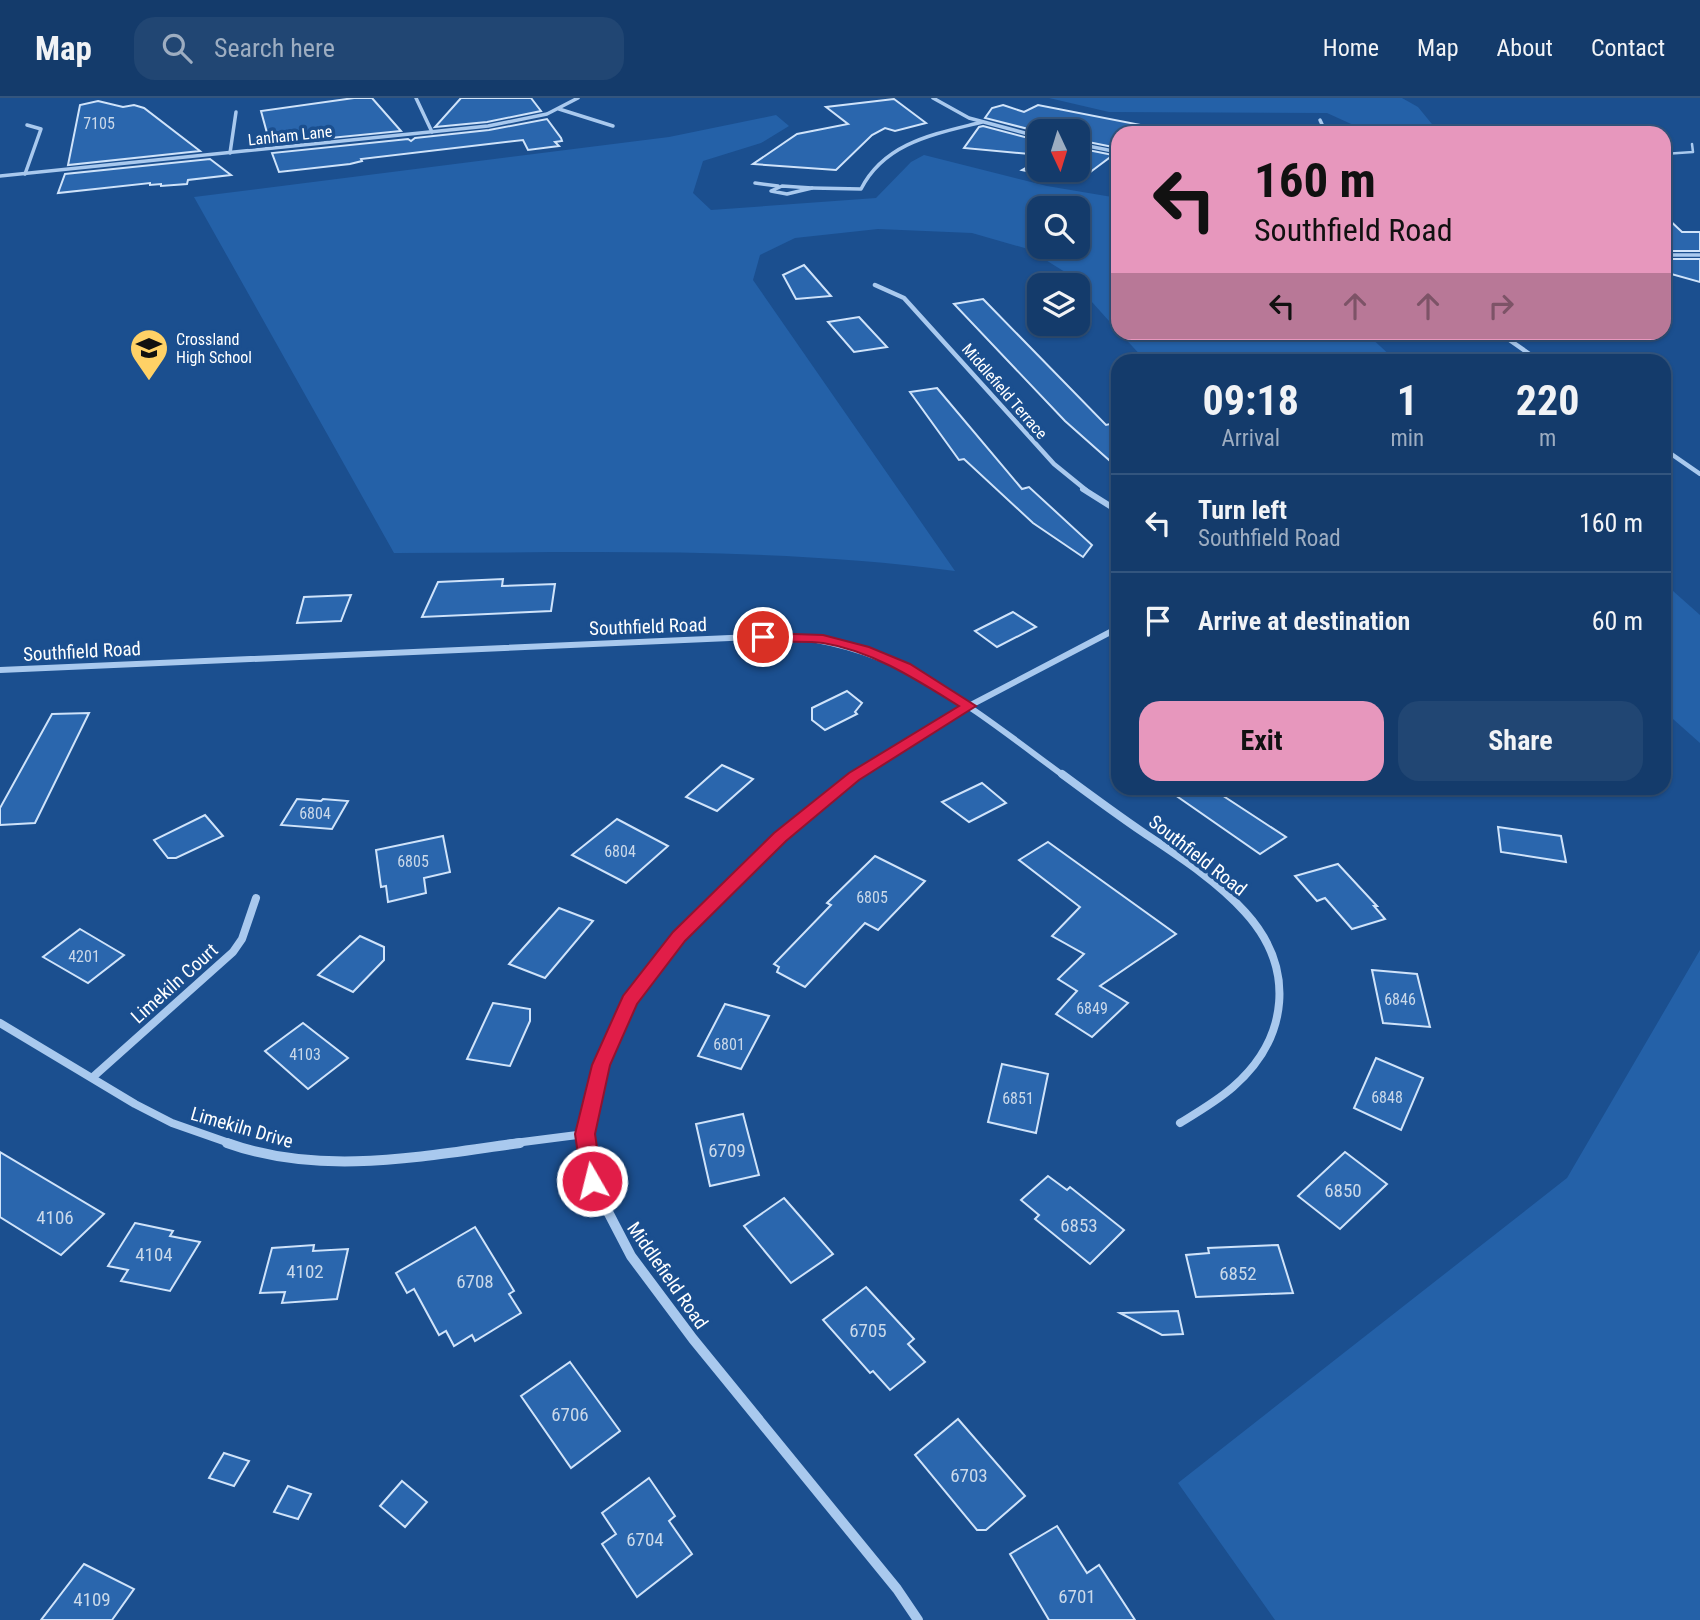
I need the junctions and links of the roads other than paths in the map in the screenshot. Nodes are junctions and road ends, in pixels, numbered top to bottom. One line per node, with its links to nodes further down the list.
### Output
1 (416, 98): 11 (street)
2 (578, 98): 4 (street, Lanham Lane)
3 (933, 98): 7 (street)
4 (559, 109): 9 (street); 11 (street, Lanham Lane)
5 (236, 112): 16 (street)
6 (1320, 120): 10 (street)
7 (982, 122): 12 (street); 22 (street)
8 (27, 125): 18 (street)
9 (613, 126)
10 (1323, 126)
11 (432, 132): 16 (street, Lanham Lane)
12 (1027, 134)
13 (1692, 144): 17 (lane)
14 (1090, 146): 15 (street)
15 (1111, 151)
16 (230, 153): 18 (street, Lanham Lane)
17 (1671, 154)
18 (25, 174): 19 (street, Lanham Lane)
19 (0, 176)
20 (755, 183): 21 (street)
21 (782, 186): 22 (street); 22 (street)
22 (812, 188)
23 (1700, 254): 24 (street)
24 (1671, 255)
25 (875, 285): 30 (street, Middlefield Terrace)
26 (1509, 340): 27 (street)
27 (1529, 354)
28 (1671, 454): 29 (street)
29 (1700, 474)
30 (1111, 507)
31 (1111, 632): 33 (street, Middlefield Road)
32 (1, 672): 33 (street, Southfield Road)
33 (969, 706): 37 (street, Southfield Road); 38 (street, Middlefield Road)
34 (256, 898): 36 (street, Limekiln Court)
35 (0, 1023): 36 (street, Limekiln Drive)
36 (93, 1077): 38 (street, Limekiln Drive)
37 (1180, 1123)
38 (585, 1134): 39 (street, Middlefield Road)
39 (918, 1620)

